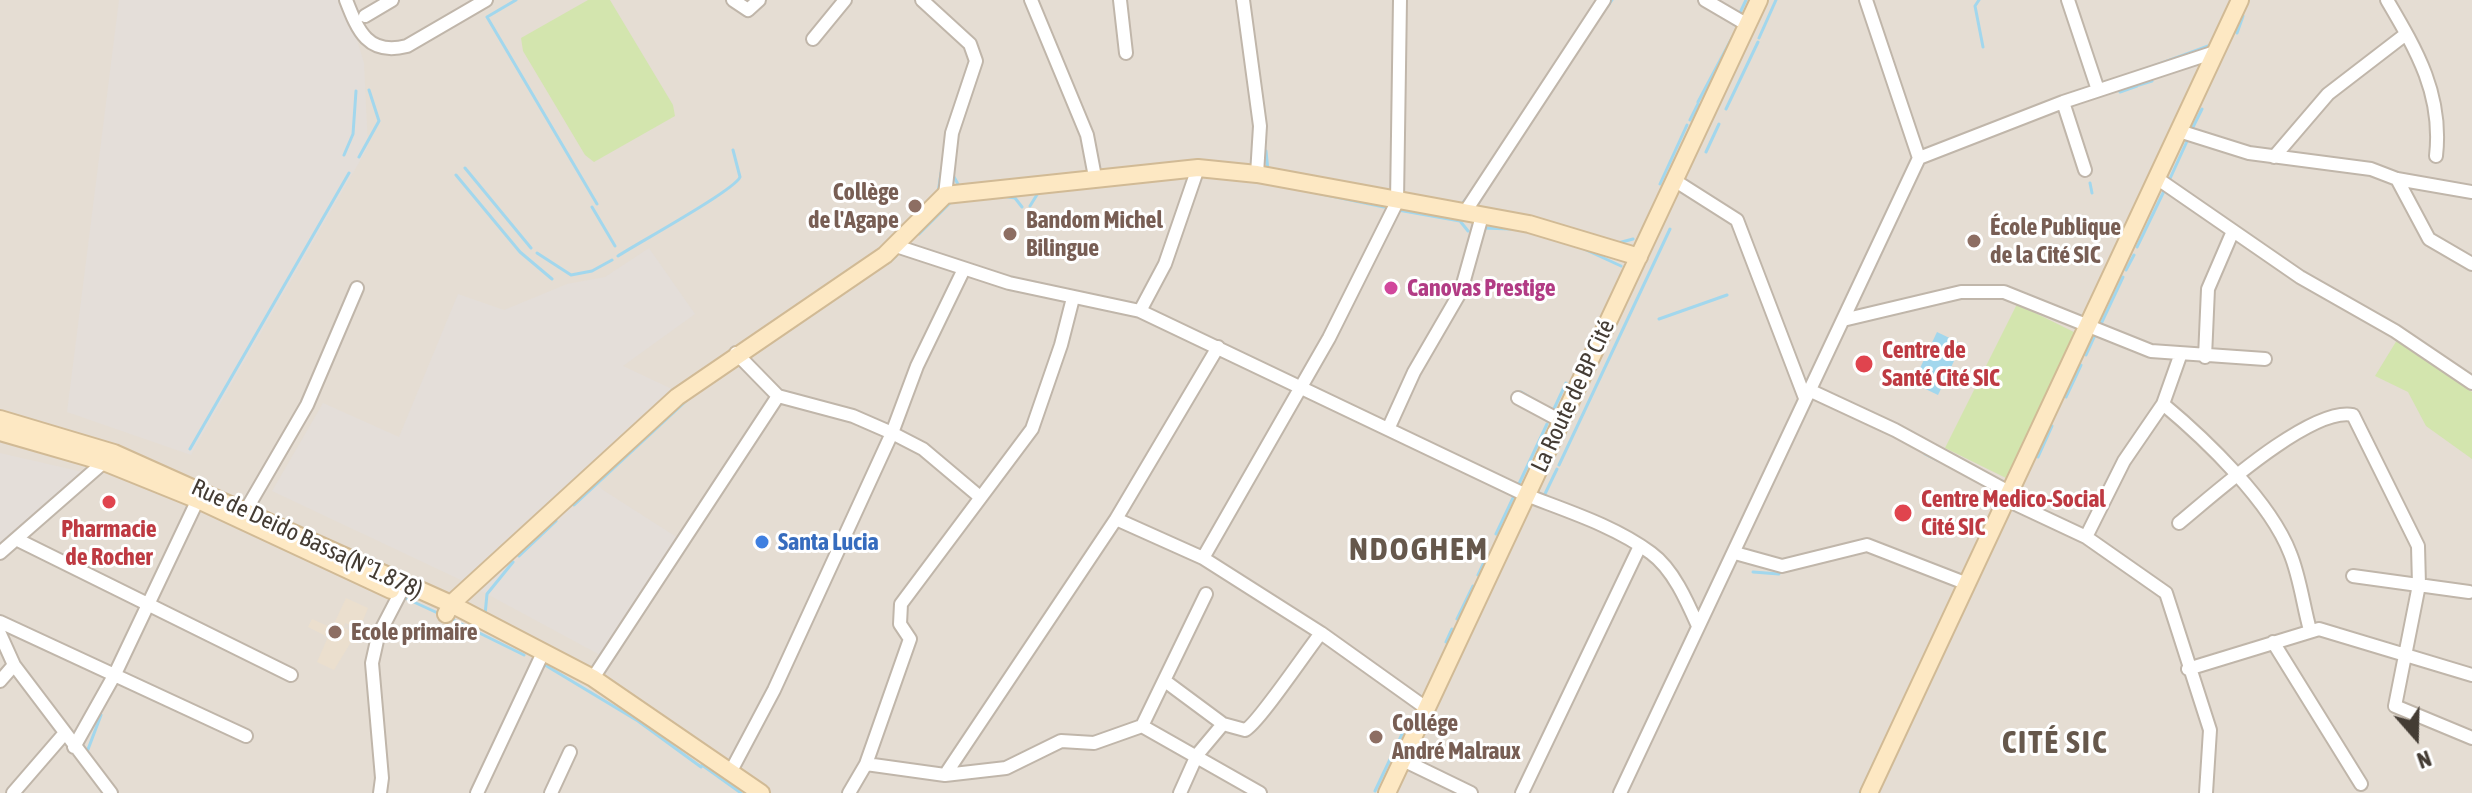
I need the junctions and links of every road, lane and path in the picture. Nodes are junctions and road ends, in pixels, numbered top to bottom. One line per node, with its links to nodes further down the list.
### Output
1 (346, 0): 3 (street)
2 (392, 0): 19 (street)
3 (486, 0)
4 (733, 0): 5 (street)
5 (759, 0)
6 (845, 0): 22 (street)
7 (922, 0): 39 (street)
8 (1031, 0): 34 (street)
9 (1120, 0): 24 (street)
10 (1243, 0): 33 (street)
11 (1400, 0): 40 (street)
12 (1604, 0): 41 (street)
13 (1705, 0): 20 (street)
14 (1759, 0): 20 (street, La Route de BP Cité)
15 (1866, 0): 30 (street)
16 (2068, 0): 25 (street)
17 (2240, 0): 23 (street)
18 (2387, 0): 21 (street)
19 (365, 16)
20 (1746, 24): 37 (street, La Route de BP Cité)
21 (2406, 34): 28 (street); 29 (street)
22 (813, 39)
23 (2215, 52): 25 (street); 27 (street)
24 (1126, 53)
25 (2098, 90): 26 (street)
26 (2063, 102): 30 (street); 32 (street)
27 (2179, 131): 29 (street); 35 (street)
28 (2436, 156)
29 (2274, 157): 36 (street)
30 (1919, 158): 50 (street)
31 (1198, 168): 33 (street); 34 (street); 49 (street)
32 (2085, 170)
33 (1257, 174): 40 (street)
34 (1095, 177): 39 (street)
35 (2158, 179): 42 (street); 51 (street)
36 (2397, 179): 38 (street); 45 (street)
37 (1674, 180): 44 (street, La Route de BP Cité); 59 (street)
38 (2472, 192)
39 (945, 195): 43 (street)
40 (1397, 202): 41 (street); 58 (street)
41 (1474, 214): 44 (street); 65 (street)
42 (2233, 231): 55 (street); 57 (street)
43 (896, 246): 46 (street); 53 (street)
44 (1639, 257): 64 (street, La Route de BP Cité)
45 (2472, 264)
46 (964, 269): 48 (street); 67 (street)
47 (357, 288): 74 (street)
48 (1073, 298): 49 (street); 73 (street)
49 (1140, 311): 52 (street)
50 (1843, 320): 51 (street); 59 (street)
51 (2087, 327): 54 (street); 72 (street)
52 (1218, 347): 58 (street); 75 (street)
53 (736, 353): 60 (street); 90 (street)
54 (2180, 356): 55 (street); 62 (street)
55 (2205, 357): 56 (street)
56 (2265, 359)
57 (2472, 383)
58 (1300, 385): 65 (street); 82 (street)
59 (1807, 394): 72 (street); 81 (street)
60 (778, 396): 67 (street); 104 (street)
61 (1518, 398): 64 (street)
62 (2163, 404): 69 (street); 77 (street)
63 (0, 419): 70 (street, Rue de Deido Bassa(N°1.878))
64 (1561, 421): 71 (street, La Route de BP Cité)
65 (1389, 427): 71 (street)
66 (0, 432): 68 (street)
67 (892, 433): 73 (street); 119 (street)
68 (104, 462): 70 (street); 78 (street)
69 (2236, 475): 76 (street); 85 (street); 93 (street)
70 (200, 495): 74 (street, Rue de Deido Bassa(N°1.878)); 86 (street); 89 (street)
71 (1526, 495): 79 (street); 107 (street, La Route de BP Cité)
72 (2007, 496): 77 (street); 84 (street)
73 (980, 497): 118 (street)
74 (246, 510): 86 (street, Rue de Deido Bassa(N°1.878))
75 (1116, 519): 82 (street); 120 (street)
76 (2179, 523)
77 (2086, 537): 100 (street)
78 (16, 539): 80 (street); 89 (street)
79 (1640, 546): 92 (street); 134 (street)
80 (0, 553)
81 (1735, 553): 84 (street); 92 (street)
82 (1203, 558): 94 (street)
83 (2353, 576): 85 (street)
84 (1965, 583): 136 (street)
85 (2419, 585): 87 (street); 97 (street)
86 (402, 589): 90 (street); 123 (street)
87 (2469, 592)
88 (1206, 594): 106 (street)
89 (147, 606): 101 (street); 102 (street)
90 (449, 609): 98 (street); 104 (street, Rue de Deido Bassa(N°1.878))
91 (0, 622): 101 (street)
92 (1698, 626): 135 (street)
93 (2310, 630): 96 (street); 97 (street)
94 (1321, 633): 107 (street); 108 (street)
95 (0, 634): 99 (street)
96 (2273, 642): 100 (street); 121 (street)
97 (2403, 654): 103 (street); 113 (street)
98 (540, 659): 110 (street); 124 (street)
99 (14, 665): 105 (street); 111 (street)
100 (2188, 669): 137 (street)
101 (115, 674): 112 (street); 114 (street)
102 (291, 675)
103 (2472, 675)
104 (593, 678): 110 (street, Rue de Deido Bassa(N°1.878))
105 (0, 681)
106 (1165, 681): 108 (street); 109 (street)
107 (1426, 708): 117 (street, La Route de BP Cité)
108 (1223, 724): 116 (street)
109 (1142, 726): 116 (street); 120 (street)
110 (668, 733): 119 (street, Rue de Deido Bassa(N°1.878)); 127 (street)
111 (64, 734): 114 (street); 125 (street)
112 (246, 736)
113 (2472, 738)
114 (74, 747): 122 (street)
115 (570, 752): 126 (street)
116 (1197, 755): 130 (street); 131 (street)
117 (1403, 760): 132 (street, La Route de BP Cité); 133 (street)
118 (866, 764): 120 (street); 129 (street)
119 (731, 771): 128 (street, Rue de Deido Bassa(N°1.878))
120 (945, 775)
121 (2361, 784)
122 (106, 791)
123 (380, 791)
124 (481, 792)
125 (13, 793)
126 (551, 793)
127 (745, 793)
128 (761, 793)
129 (849, 793)
130 (1180, 793)
131 (1260, 793)
132 (1387, 793)
133 (1471, 793)
134 (1522, 793)
135 (1620, 793)
136 (1869, 793)
137 (2206, 793)

